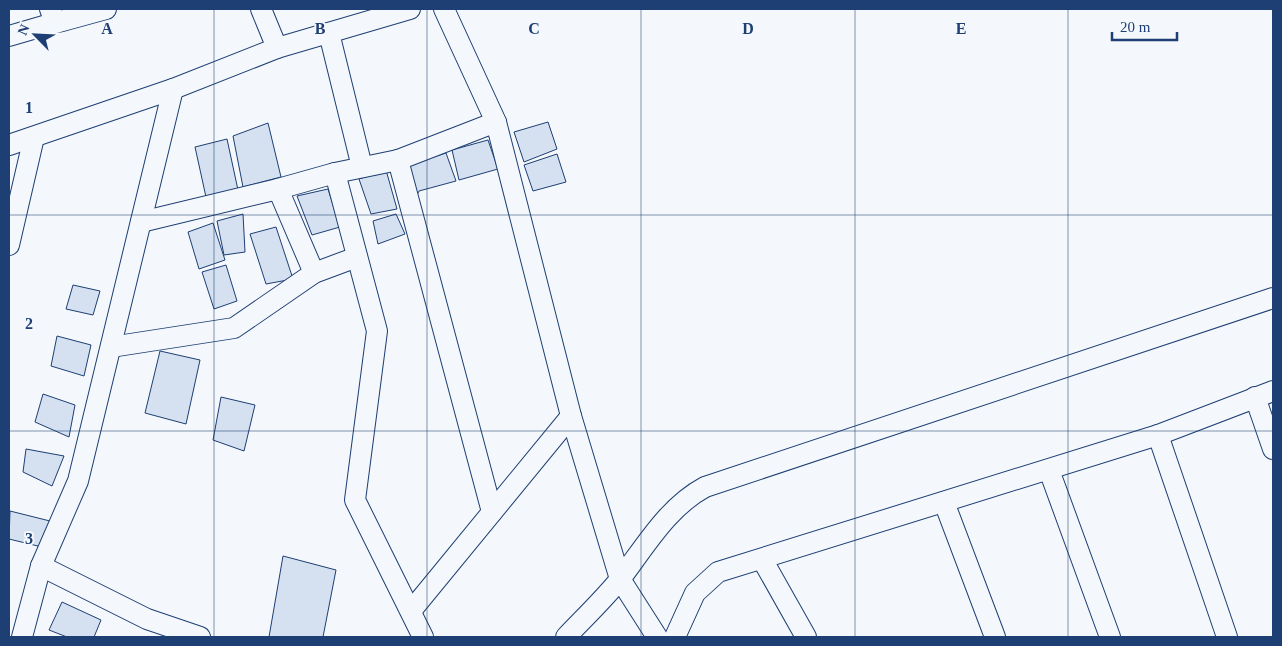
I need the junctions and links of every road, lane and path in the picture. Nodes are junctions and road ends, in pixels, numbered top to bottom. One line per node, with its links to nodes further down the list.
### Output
1 (106, 9): 5 (street)
2 (261, 9): 8 (street)
3 (410, 9): 6 (street)
4 (444, 9): 10 (street)
5 (57, 14): 7 (street)
6 (330, 33): 8 (street); 14 (street)
7 (9, 36)
8 (278, 48): 9 (street)
9 (173, 89): 11 (street); 17 (street)
10 (496, 122): 13 (street); 24 (street)
11 (34, 137): 12 (street); 18 (street)
12 (9, 144)
13 (398, 160): 14 (street); 29 (street)
14 (362, 167): 15 (street)
15 (335, 173): 16 (street); 19 (street)
16 (278, 189): 17 (street); 20 (street)
17 (141, 222): 22 (street)
18 (9, 245)
19 (357, 257): 20 (street); 33 (street)
20 (314, 272): 22 (street)
21 (1273, 298): 32 (street)
22 (111, 347): 31 (street)
23 (1264, 394): 25 (street); 26 (street)
24 (571, 416): 29 (street); 32 (street)
25 (1158, 435): 27 (street); 43 (street)
26 (1273, 449)
27 (1049, 470): 28 (street); 42 (street)
28 (944, 502): 30 (street); 41 (street)
29 (492, 512): 33 (street)
30 (762, 558): 39 (street); 40 (street)
31 (41, 566): 34 (street); 35 (street)
32 (620, 579): 37 (street); 38 (street)
33 (411, 611): 36 (street)
34 (22, 637)
35 (200, 637)
36 (423, 637)
37 (566, 637)
38 (657, 637)
39 (675, 637)
40 (806, 637)
41 (995, 637)
42 (1110, 637)
43 (1227, 637)

